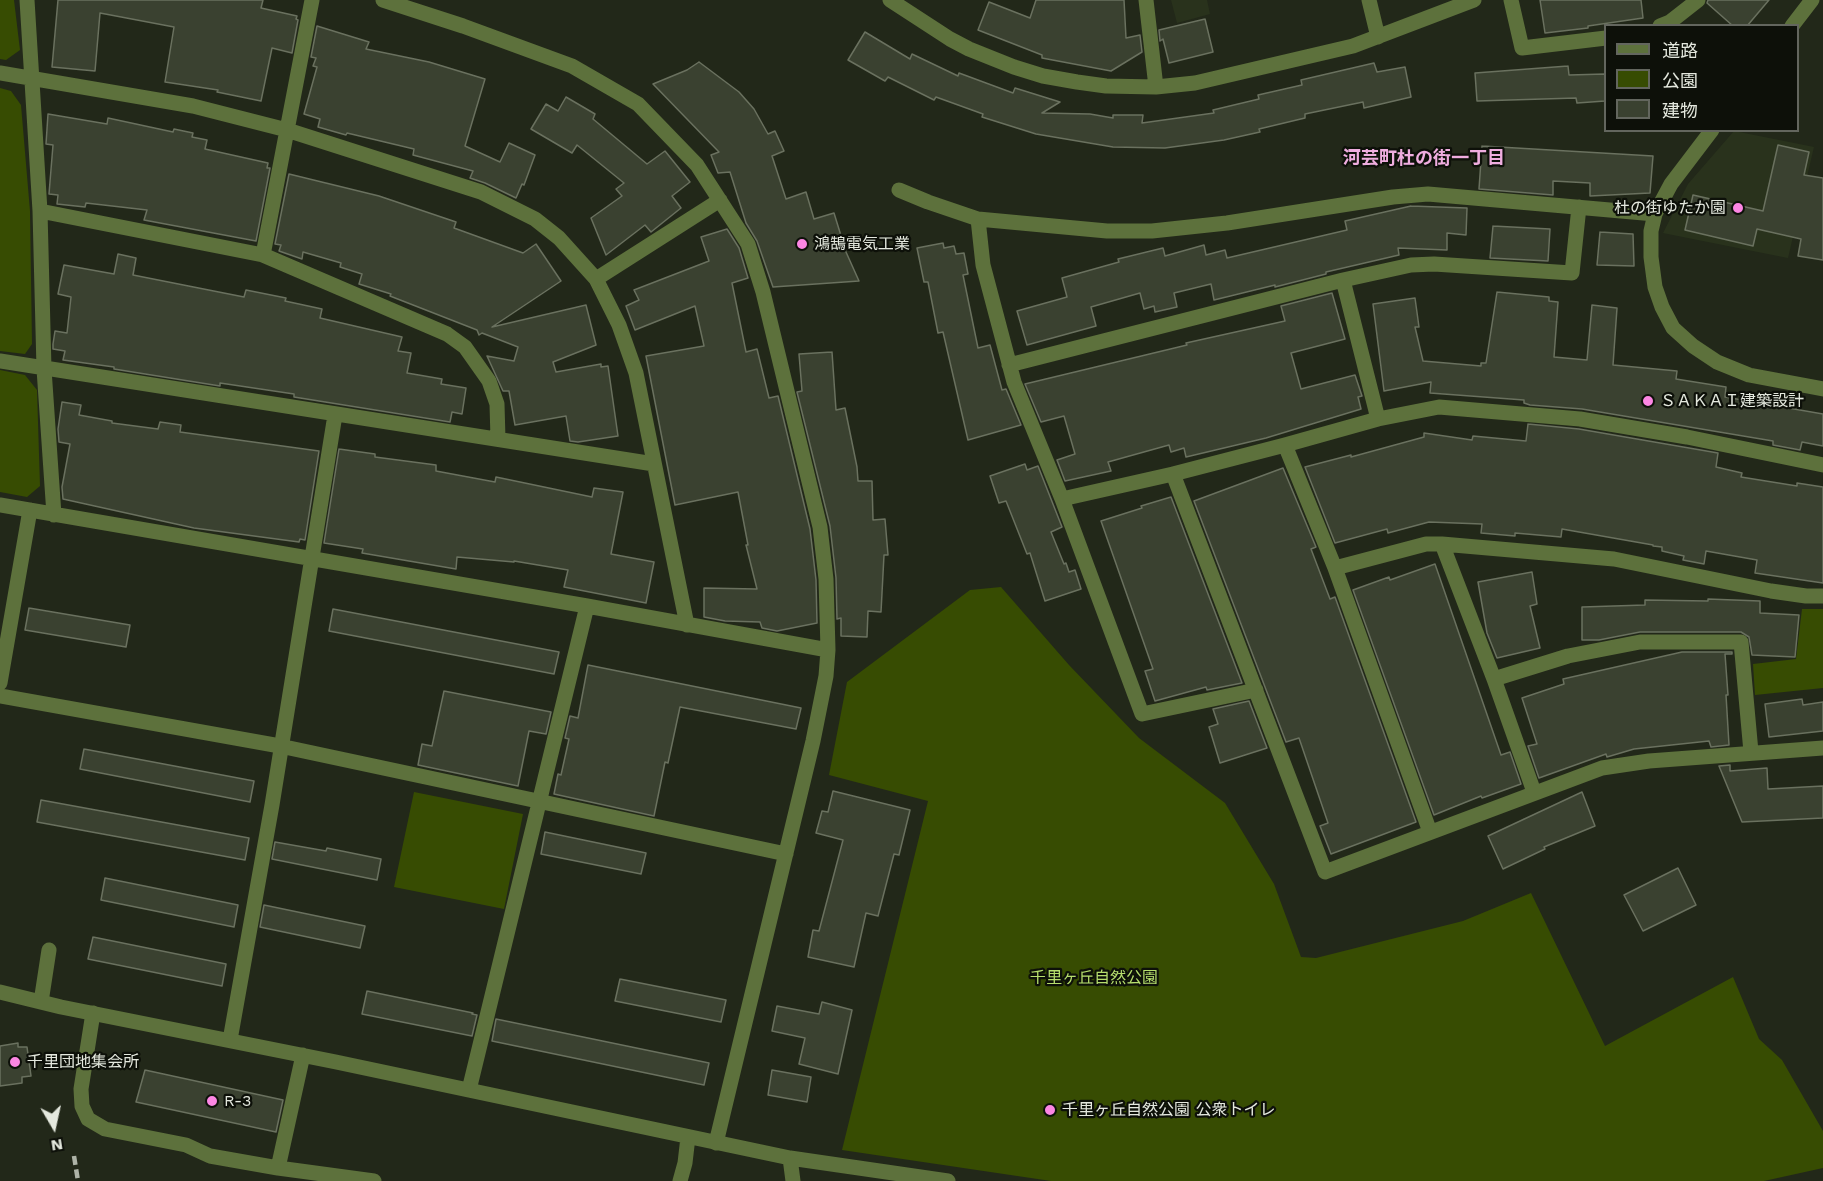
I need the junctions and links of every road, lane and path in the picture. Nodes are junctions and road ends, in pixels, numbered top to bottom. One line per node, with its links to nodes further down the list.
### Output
1 (27, 0): 16 (street)
2 (312, 0): 18 (street)
3 (383, 0): 21 (street)
4 (890, 0): 17 (street)
5 (1146, 0): 17 (street)
6 (1369, 0): 13 (street)
7 (1474, 0): 13 (street)
8 (1511, 0): 14 (street)
9 (1698, 0): 11 (street)
10 (1812, 0): 12 (street)
11 (1665, 24)
12 (1794, 24)
13 (1378, 37): 17 (street)
14 (1604, 38)
15 (0, 74): 16 (street)
16 (31, 78): 18 (street); 23 (street)
17 (1156, 87)
18 (287, 130): 26 (street); 27 (street)
19 (1710, 132): 24 (street)
20 (899, 190): 25 (street)
21 (720, 200): 27 (street); 50 (street)
22 (1579, 207): 24 (street); 25 (street); 28 (street)
23 (40, 211): 26 (street); 31 (street)
24 (1655, 214): 32 (street)
25 (978, 219): 30 (street)
26 (264, 255): 35 (street)
27 (596, 279): 37 (street)
28 (1343, 280): 30 (street); 34 (street)
29 (0, 361): 31 (street)
30 (1008, 365): 40 (street)
31 (45, 369): 33 (street); 43 (street)
32 (1823, 389)
33 (335, 414): 35 (street); 45 (street)
34 (1378, 418): 36 (street); 38 (street)
35 (498, 440): 37 (street)
36 (1285, 446): 39 (street); 46 (street)
37 (654, 464): 49 (street)
38 (1823, 465)
39 (1173, 474): 40 (street); 53 (street)
40 (1062, 499): 53 (street)
41 (0, 506): 42 (street)
42 (30, 510): 43 (street); 52 (street)
43 (54, 515): 45 (street)
44 (1443, 544): 46 (street); 47 (street); 51 (street)
45 (311, 559): 48 (street); 55 (street)
46 (1335, 568): 60 (street)
47 (1823, 596)
48 (587, 606): 49 (street); 59 (street)
49 (687, 625): 50 (street)
50 (828, 650): 61 (street)
51 (1494, 679): 57 (street); 58 (street)
52 (0, 682)
53 (1256, 690): 60 (street)
54 (0, 696): 55 (street)
55 (280, 746): 59 (street); 66 (street)
56 (1823, 748): 57 (street)
57 (1751, 752): 58 (street)
58 (1534, 792): 60 (street)
59 (539, 801): 61 (street); 68 (street)
60 (1430, 832)
61 (786, 854): 70 (street)
62 (50, 950): 64 (street)
63 (0, 992): 64 (street)
64 (41, 1002): 65 (street)
65 (93, 1012): 66 (street); 72 (street)
66 (230, 1040): 67 (street)
67 (303, 1055): 68 (street); 72 (street)
68 (469, 1090): 69 (street)
69 (688, 1137): 70 (street); 74 (street)
70 (716, 1143): 71 (street)
71 (790, 1158): 75 (street); 76 (street)
72 (278, 1168): 73 (street)
73 (374, 1181)
74 (680, 1181)
75 (792, 1181)
76 (948, 1181)

